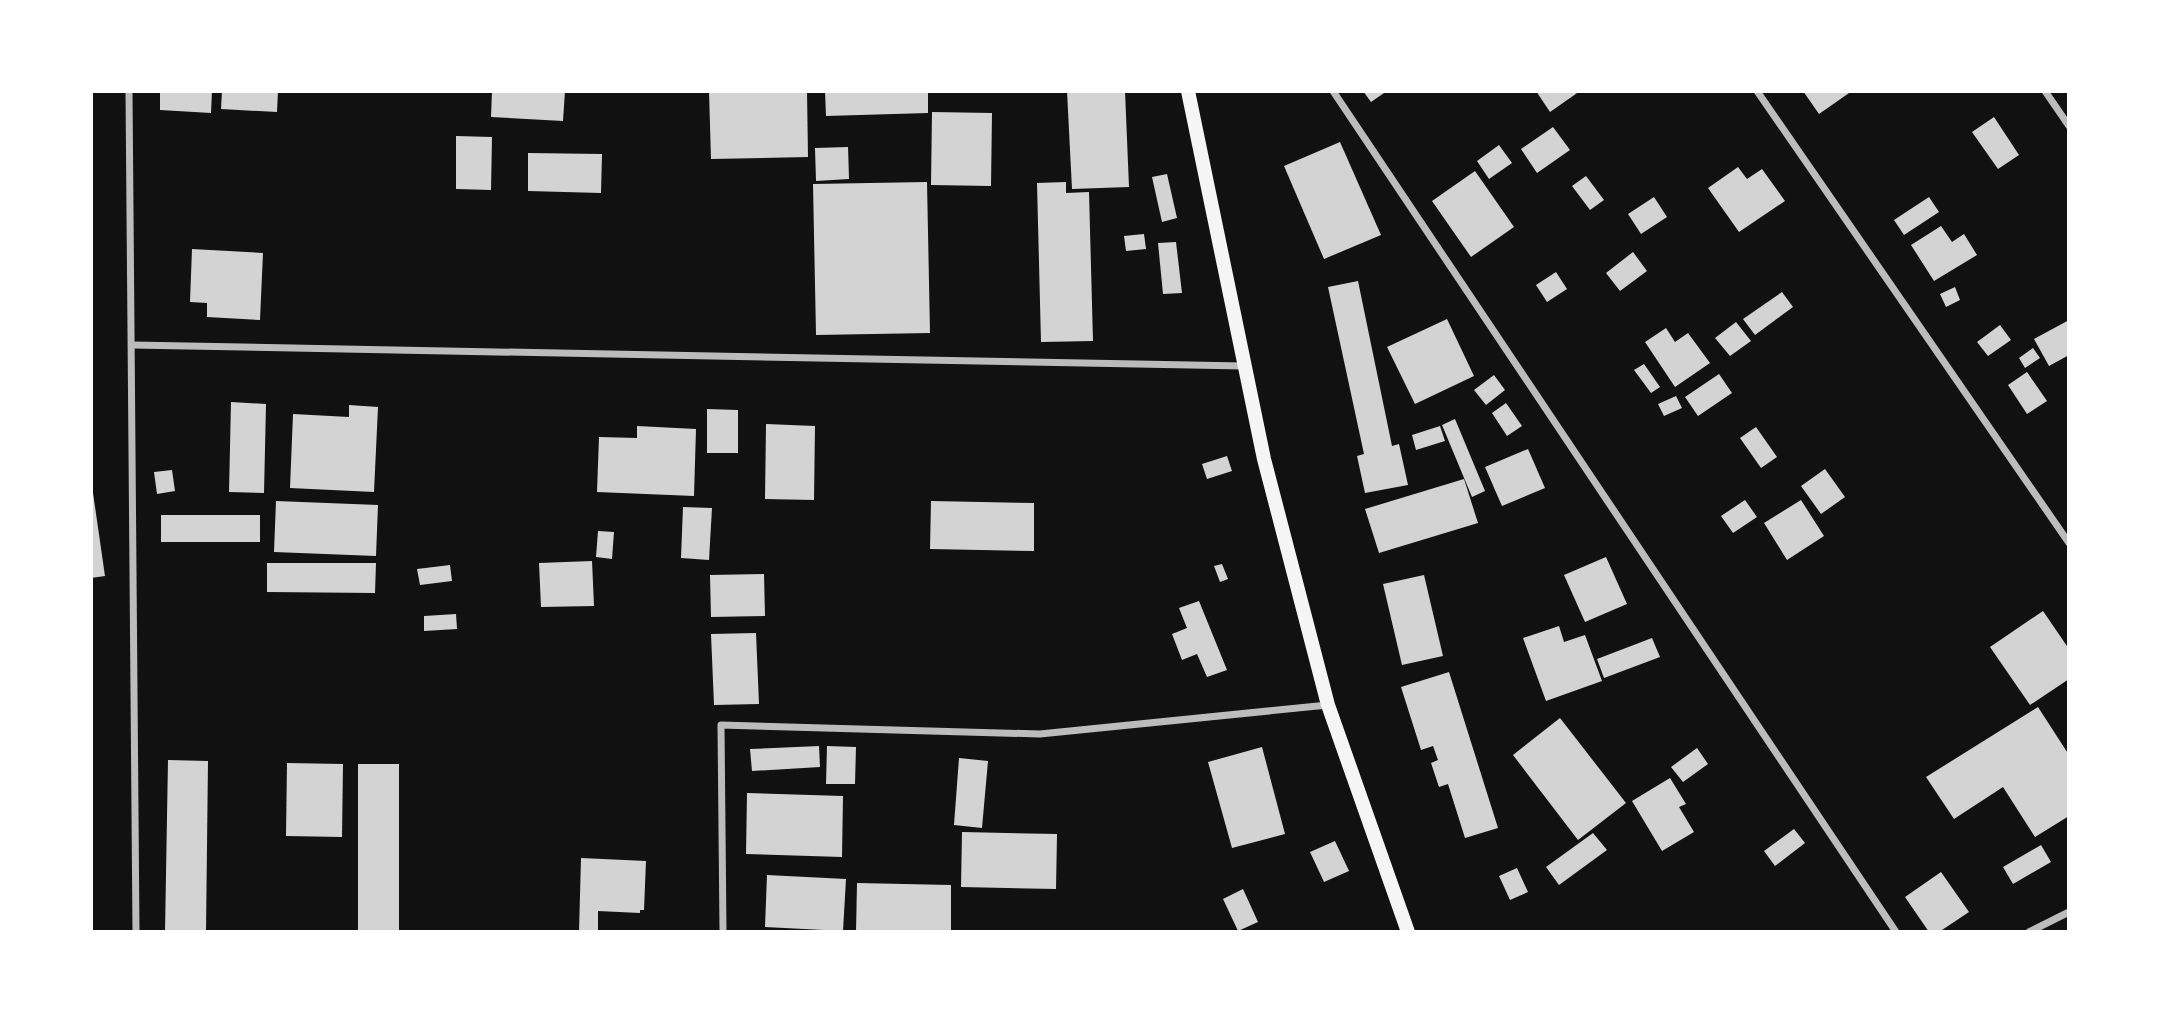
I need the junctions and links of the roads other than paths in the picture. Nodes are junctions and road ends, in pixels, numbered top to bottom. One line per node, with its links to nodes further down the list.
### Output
1 (129, 91): 7 (street)
2 (1188, 91): 8 (main road)
3 (1333, 91): 15 (street)
4 (1757, 91): 9 (street)
5 (2045, 91): 6 (street)
6 (2069, 126)
7 (132, 345): 8 (street); 12 (street)
8 (1245, 366): 10 (main road)
9 (2069, 543)
10 (1328, 705): 13 (street); 14 (main road)
11 (2069, 912): 16 (street)
12 (136, 932)
13 (723, 932)
14 (1408, 932)
15 (1896, 932)
16 (2029, 932)

